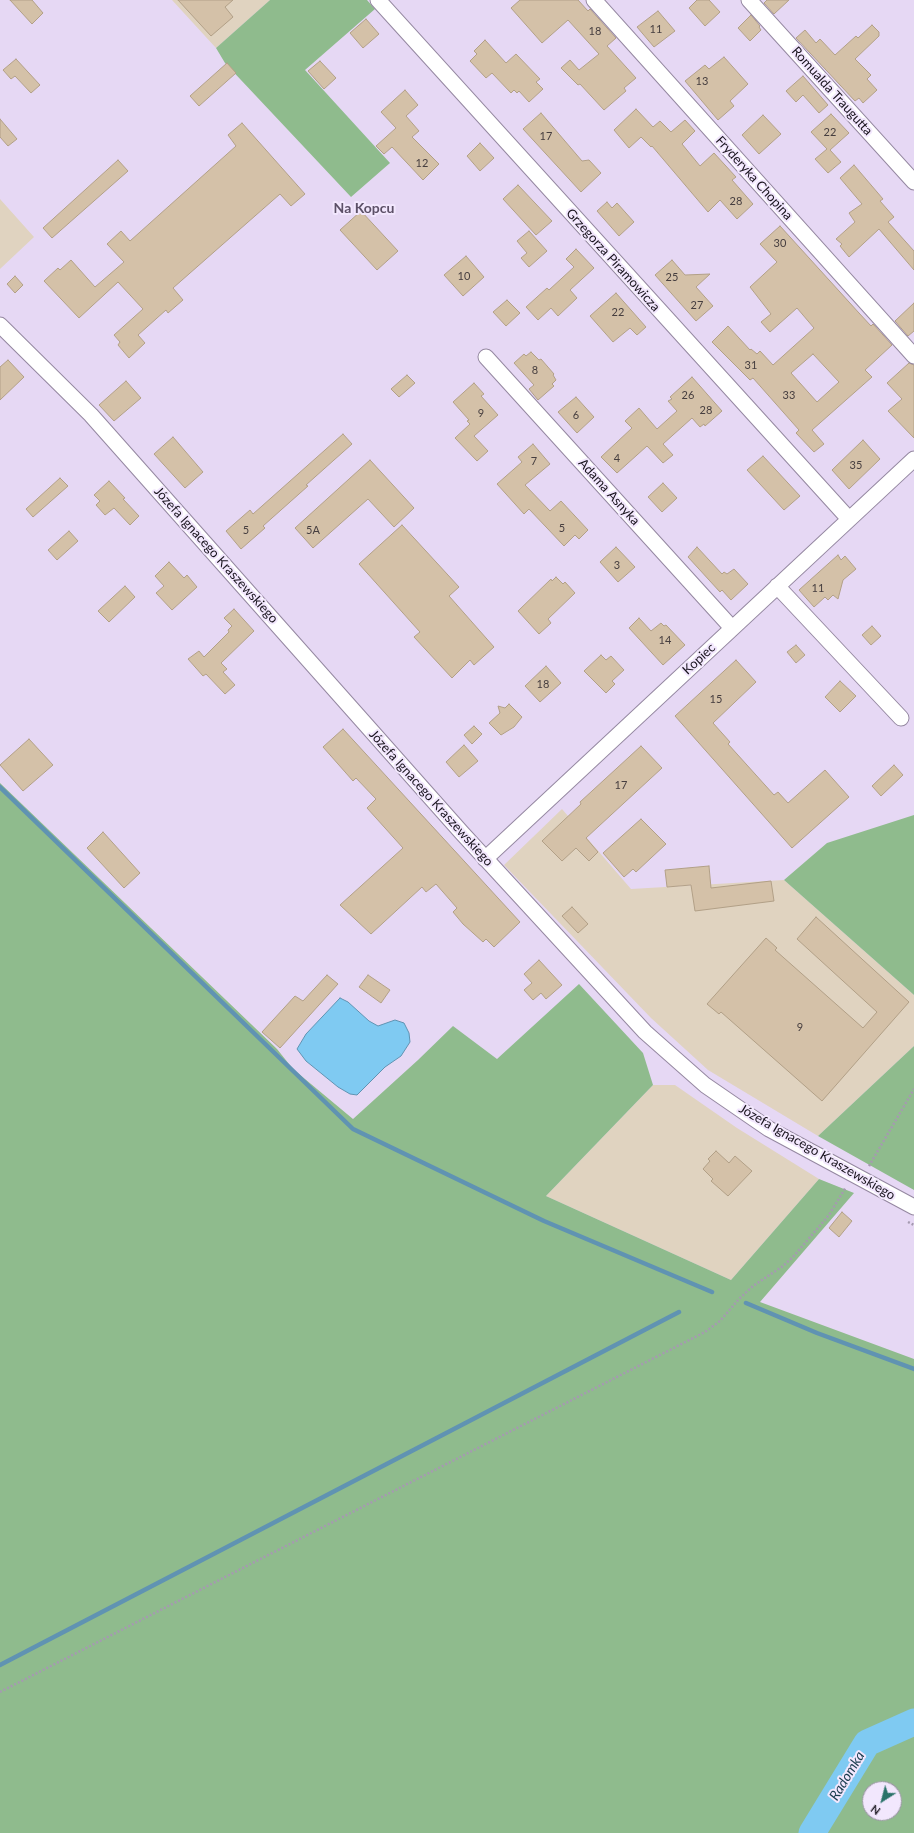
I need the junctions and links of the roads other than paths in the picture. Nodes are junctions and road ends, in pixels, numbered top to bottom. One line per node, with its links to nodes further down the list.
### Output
1 (378, 0): 9 (street, Grzegorza Piramowicza)
2 (594, 0): 6 (street, Fryderyka Chopina)
3 (749, 0): 4 (street, Romualda Traugutta)
4 (914, 182)
5 (0, 325): 13 (street, Józefa Ignacego Kraszewskiego)
6 (914, 356)
7 (486, 357): 11 (street, Adama Asnyka)
8 (914, 459): 9 (street, Kopiec)
9 (849, 519): 10 (street, Kopiec)
10 (777, 586): 11 (street, Kopiec); 12 (street)
11 (732, 628): 13 (street, Kopiec)
12 (900, 718)
13 (485, 859): 14 (street, Józefa Ignacego Kraszewskiego)
14 (914, 1207)

